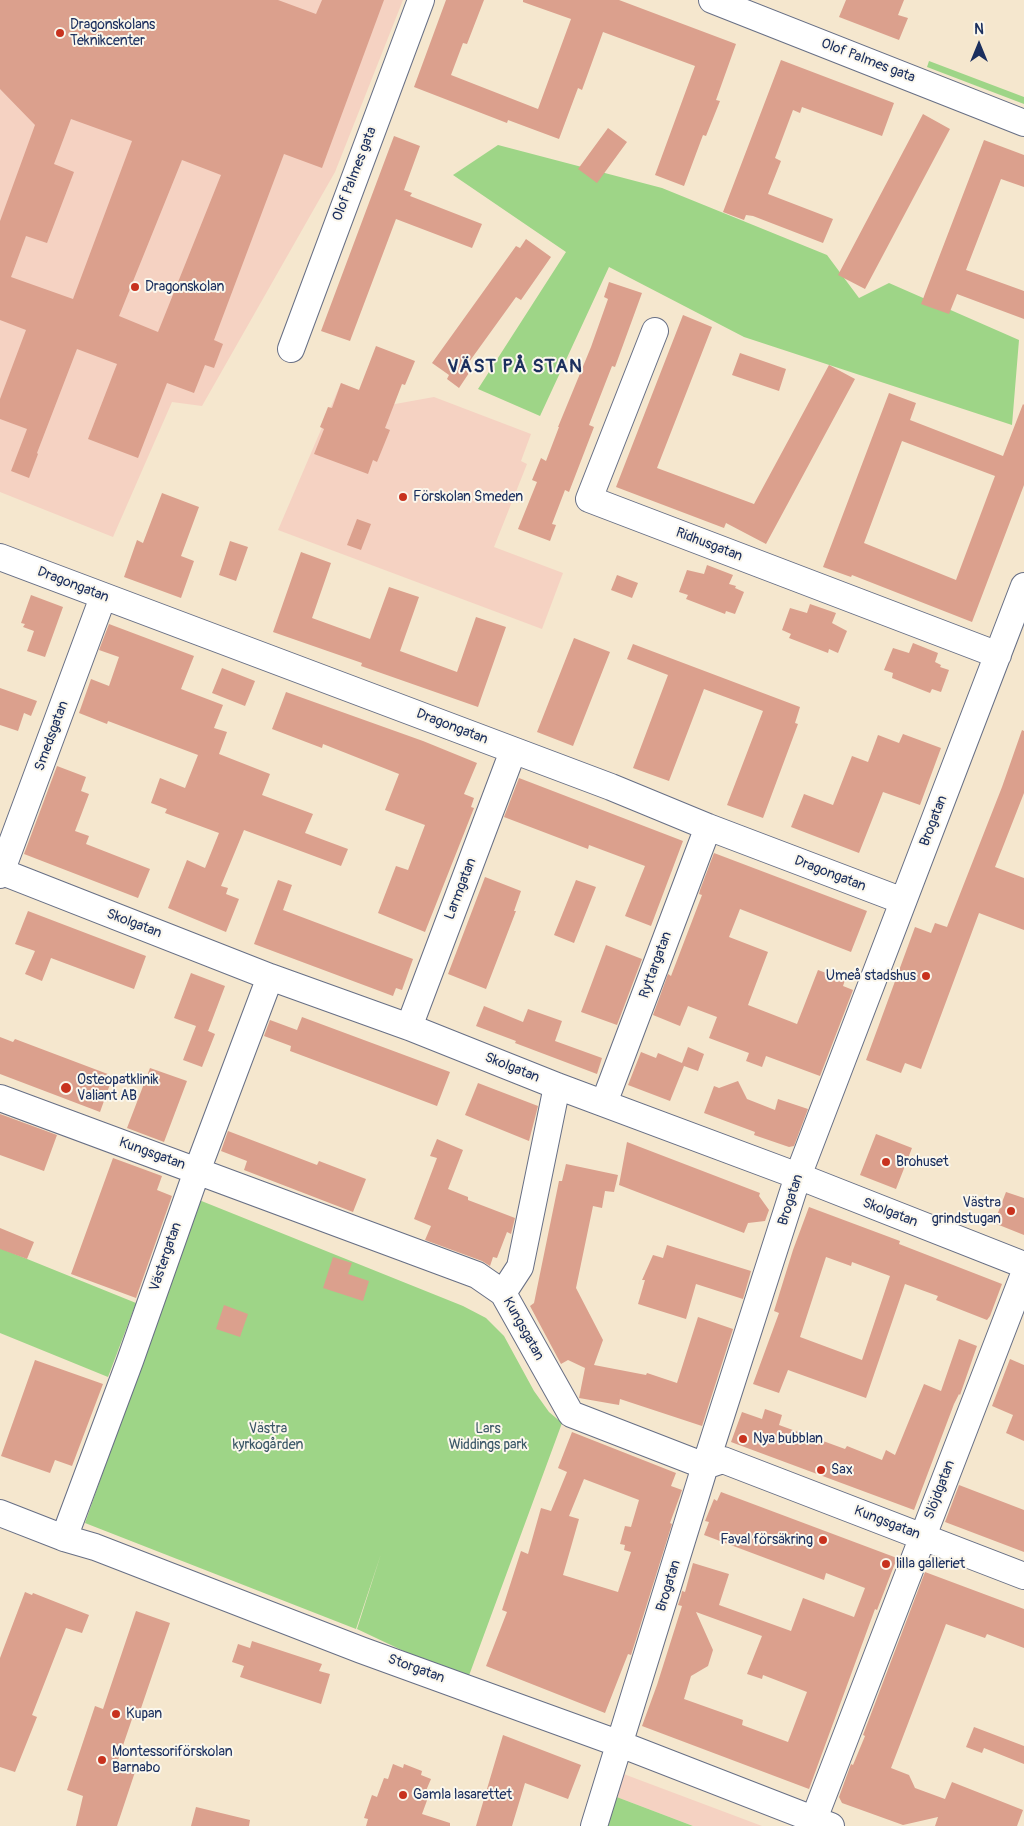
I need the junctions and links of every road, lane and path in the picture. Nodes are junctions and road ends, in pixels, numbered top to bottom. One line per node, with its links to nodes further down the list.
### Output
1 (421, 0): 5 (street, Olof Palmes gata)
2 (712, 0): 3 (street, Olof Palmes gata)
3 (1024, 123)
4 (655, 331): 9 (street, Ridhusgatan)
5 (290, 349)
6 (0, 557): 8 (street, Dragongatan)
7 (1024, 586): 9 (street, Brogatan)
8 (103, 597): 10 (street, Dragongatan); 12 (street, Smedsgatan)
9 (998, 656): 13 (street, Brogatan)
10 (513, 751): 11 (street, Dragongatan); 15 (street, Larmgatan)
11 (708, 827): 13 (street, Dragongatan); 18 (street, Ryttargatan)
12 (0, 873): 14 (street, Skolgatan)
13 (903, 901): 20 (street, Brogatan)
14 (270, 977): 15 (street, Skolgatan); 19 (street, Västergatan)
15 (409, 1027): 16 (street, Skolgatan)
16 (557, 1086): 18 (street, Skolgatan); 23 (street)
17 (0, 1098): 19 (street, Kungsgatan)
18 (604, 1103): 20 (street, Skolgatan)
19 (197, 1170): 23 (street, Kungsgatan); 27 (street, Västergatan)
20 (798, 1176): 21 (street, Skolgatan); 24 (street, Brogatan)
21 (1024, 1265)
22 (1024, 1274): 26 (street, Slöjdgatan)
23 (503, 1293): 24 (street, Kungsgatan)
24 (705, 1466): 26 (street, Kungsgatan); 29 (street, Brogatan)
25 (0, 1513): 27 (street, Storgatan)
26 (922, 1537): 28 (street, Kungsgatan); 30 (street, Slöjdgatan)
27 (64, 1538): 29 (street, Storgatan)
28 (1024, 1576)
29 (620, 1744): 30 (street, Storgatan); 31 (street, Brogatan)
30 (823, 1823)
31 (594, 1826)

